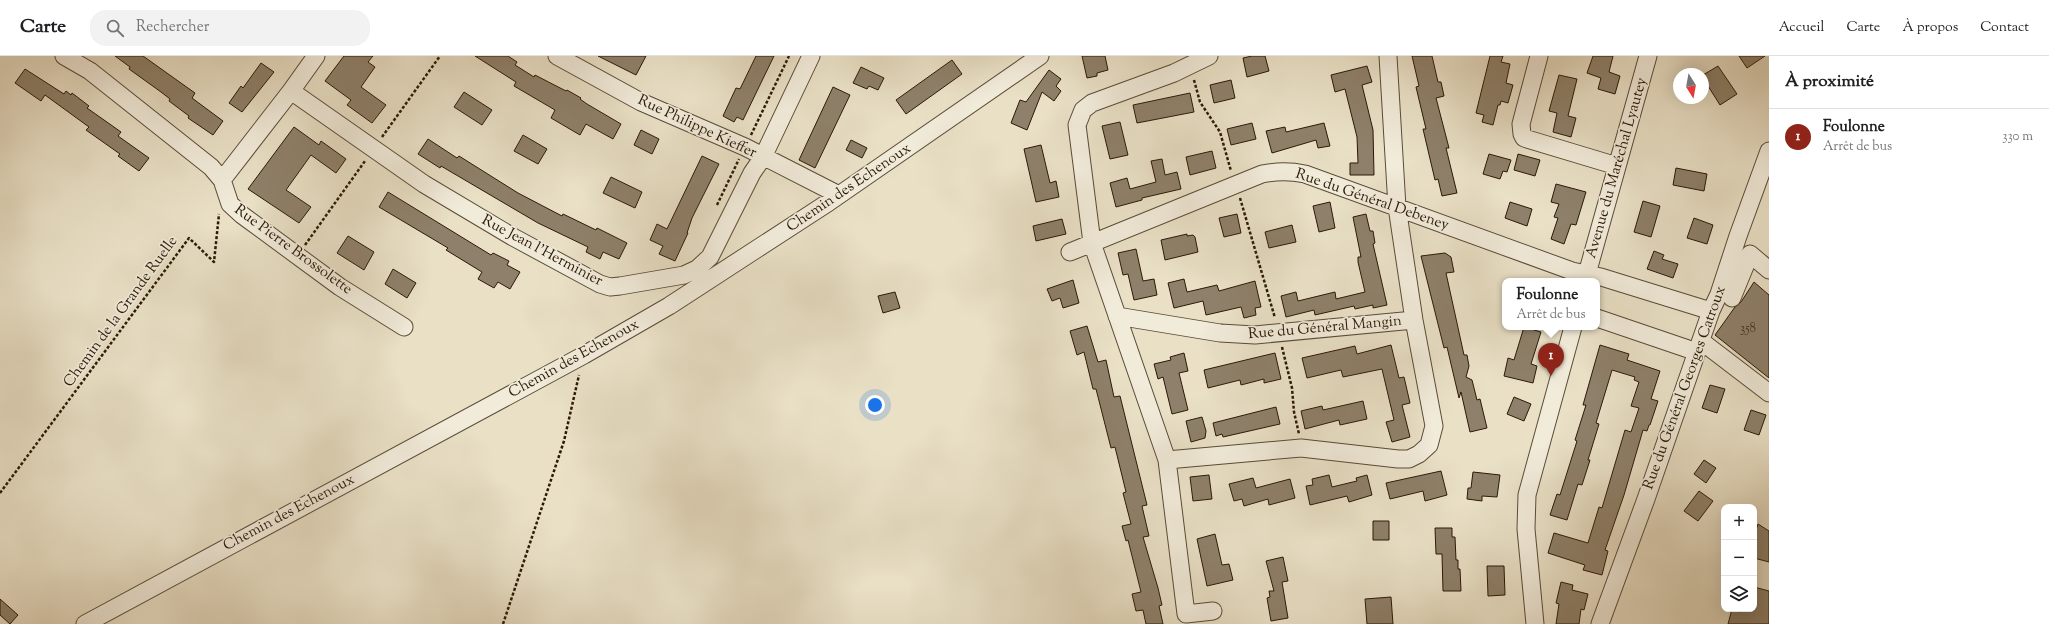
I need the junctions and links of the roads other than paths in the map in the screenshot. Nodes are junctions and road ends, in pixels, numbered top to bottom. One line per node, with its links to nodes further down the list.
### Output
1 (64, 56): 14 (street, Rue Pierre Brossolette)
2 (316, 56): 10 (street)
3 (557, 56): 12 (street, Rue Philippe Kieffer)
4 (811, 56): 12 (street, Rue Jean l'Herminier)
5 (1040, 56): 15 (street, Chemin des Echenoux)
6 (1209, 56): 17 (street)
7 (1388, 56): 16 (street)
8 (1539, 56): 13 (street)
9 (1648, 56): 13 (street, Avenue du Maréchal Lyautey)
10 (291, 91): 12 (street, Rue Jean l'Herminier); 14 (street)
11 (1769, 151): 23 (street, Rue du Général Georges Catroux)
12 (763, 157): 15 (street, Rue Philippe Kieffer)
13 (1617, 166): 20 (street, Avenue du Maréchal Lyautey)
14 (222, 180): 27 (street, Rue Pierre Brossolette)
15 (839, 195): 33 (street, Chemin des Echenoux)
16 (1397, 207): 17 (street, Rue du Général Debeney); 20 (street, Rue du Général Debeney); 26 (street)
17 (1092, 243): 18 (street, Rue du Général Debeney); 24 (street)
18 (1070, 252)
19 (1769, 270): 22 (street)
20 (1586, 277)
21 (1600, 281): 23 (street, Rue du Général Debeney)
22 (1732, 298)
23 (1711, 311): 29 (street, Rue du Général Georges Catroux)
24 (1117, 316): 26 (street, Rue du Général Mangin); 31 (street)
25 (1600, 319): 29 (street)
26 (1414, 320): 31 (street)
27 (404, 327)
28 (1572, 330): 34 (street)
29 (1699, 346): 30 (street); 35 (street, Rue du Général Georges Catroux)
30 (1769, 393)
31 (1167, 460): 32 (street)
32 (1213, 611)
33 (85, 624)
34 (1535, 624)
35 (1600, 624)

